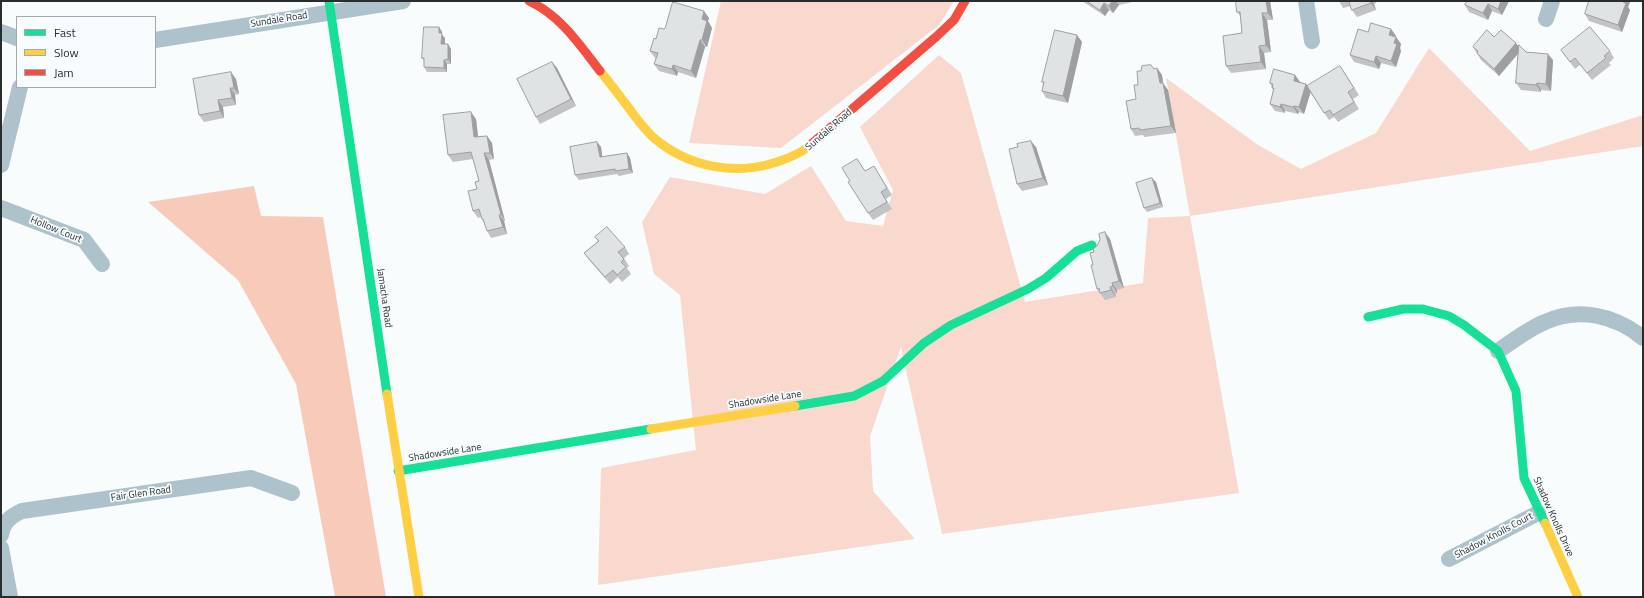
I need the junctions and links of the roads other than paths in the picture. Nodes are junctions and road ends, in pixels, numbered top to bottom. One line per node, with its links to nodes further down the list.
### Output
1 (403, 1): 6 (street, Sundale Road)
2 (529, 1): 3 (street, Sundale Road)
3 (965, 1)
4 (1306, 1): 11 (street)
5 (1552, 1): 7 (street)
6 (330, 6): 10 (street, Sundale Road); 20 (street, Jamacha Road)
7 (1546, 19)
8 (1, 32): 9 (street)
9 (16, 38)
10 (156, 40)
11 (1312, 41)
12 (20, 88): 13 (street)
13 (1, 165)
14 (1, 208): 16 (street, Hollow Court)
15 (1092, 245): 20 (street, Shadowside Lane)
16 (102, 264)
17 (1368, 317): 19 (street)
18 (1643, 338): 19 (street)
19 (1498, 351): 22 (street, Shadow Knolls Drive)
20 (398, 471): 27 (street, Jamacha Road)
21 (292, 493): 23 (street, Fair Glen Road)
22 (1538, 513): 25 (street, Shadow Knolls Court); 28 (street, Shadow Knolls Drive)
23 (1, 535)
24 (1, 548): 26 (street)
25 (1449, 559)
26 (10, 597)
27 (419, 597)
28 (1578, 597)

